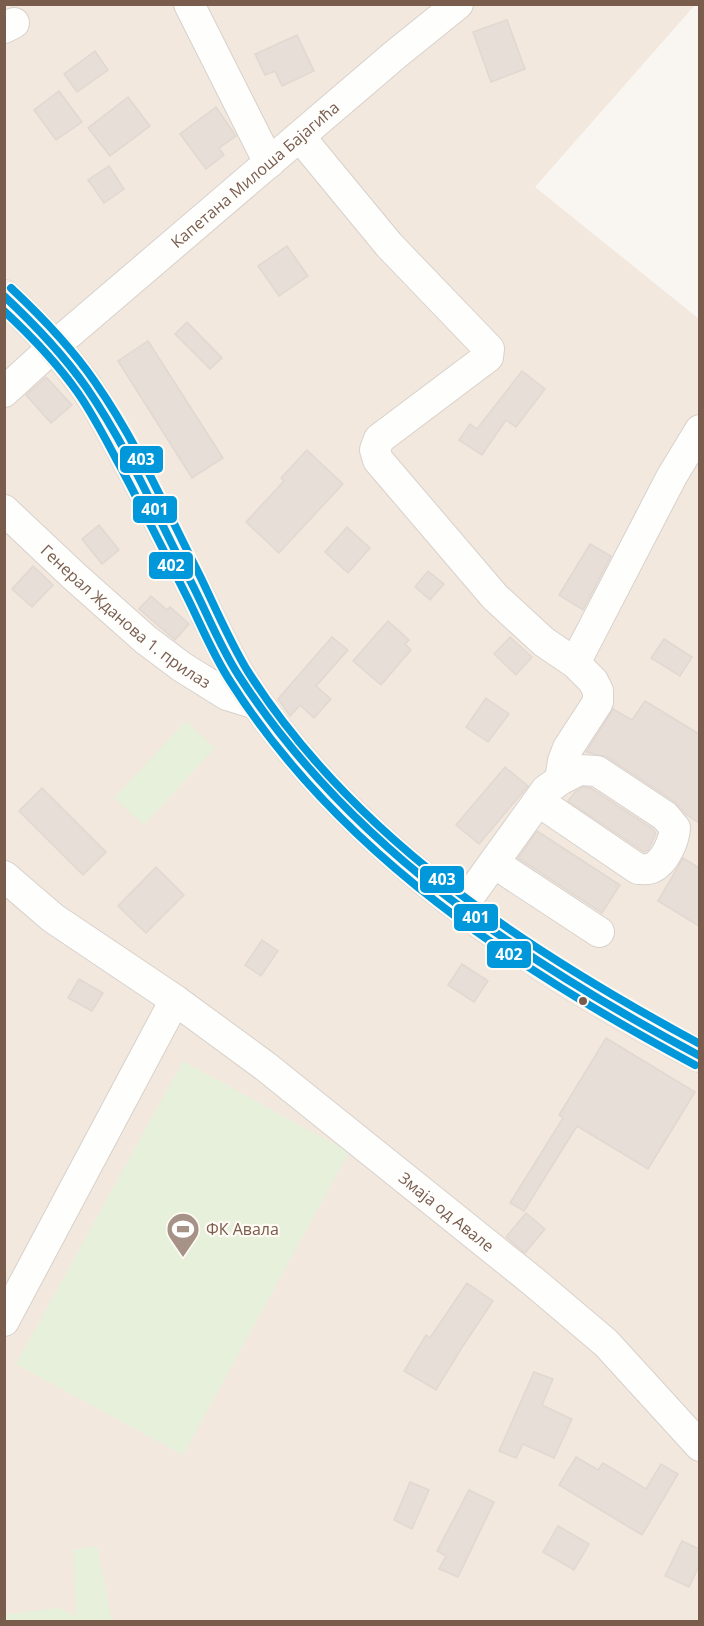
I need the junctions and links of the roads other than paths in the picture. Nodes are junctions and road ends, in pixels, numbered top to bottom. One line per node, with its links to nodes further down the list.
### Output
1 (189, 4): 4 (street)
2 (458, 4): 3 (street, Капетана Милоша Бајагића)
3 (300, 137): 4 (street, Капетана Милоша Бајагића); 10 (street)
4 (269, 163): 6 (street, Капетана Милоша Бајагића)
5 (4, 296): 6 (main road)
6 (53, 347): 7 (street, Капетана Милоша Бајагића); 11 (main road)
7 (4, 392)
8 (699, 430): 10 (street)
9 (4, 510): 11 (street, Генерал Жданова 1. прилаз)
10 (575, 663): 12 (street)
11 (259, 705): 16 (main road)
12 (560, 780): 13 (street); 13 (street)
13 (538, 801): 14 (street)
14 (494, 863): 16 (street); 17 (street)
15 (4, 876): 18 (street, Змаја од Авале)
16 (461, 908): 19 (main road)
17 (599, 932)
18 (175, 1000): 20 (street); 21 (street, Змаја од Авале)
19 (699, 1056)
20 (4, 1321)
21 (699, 1446)

